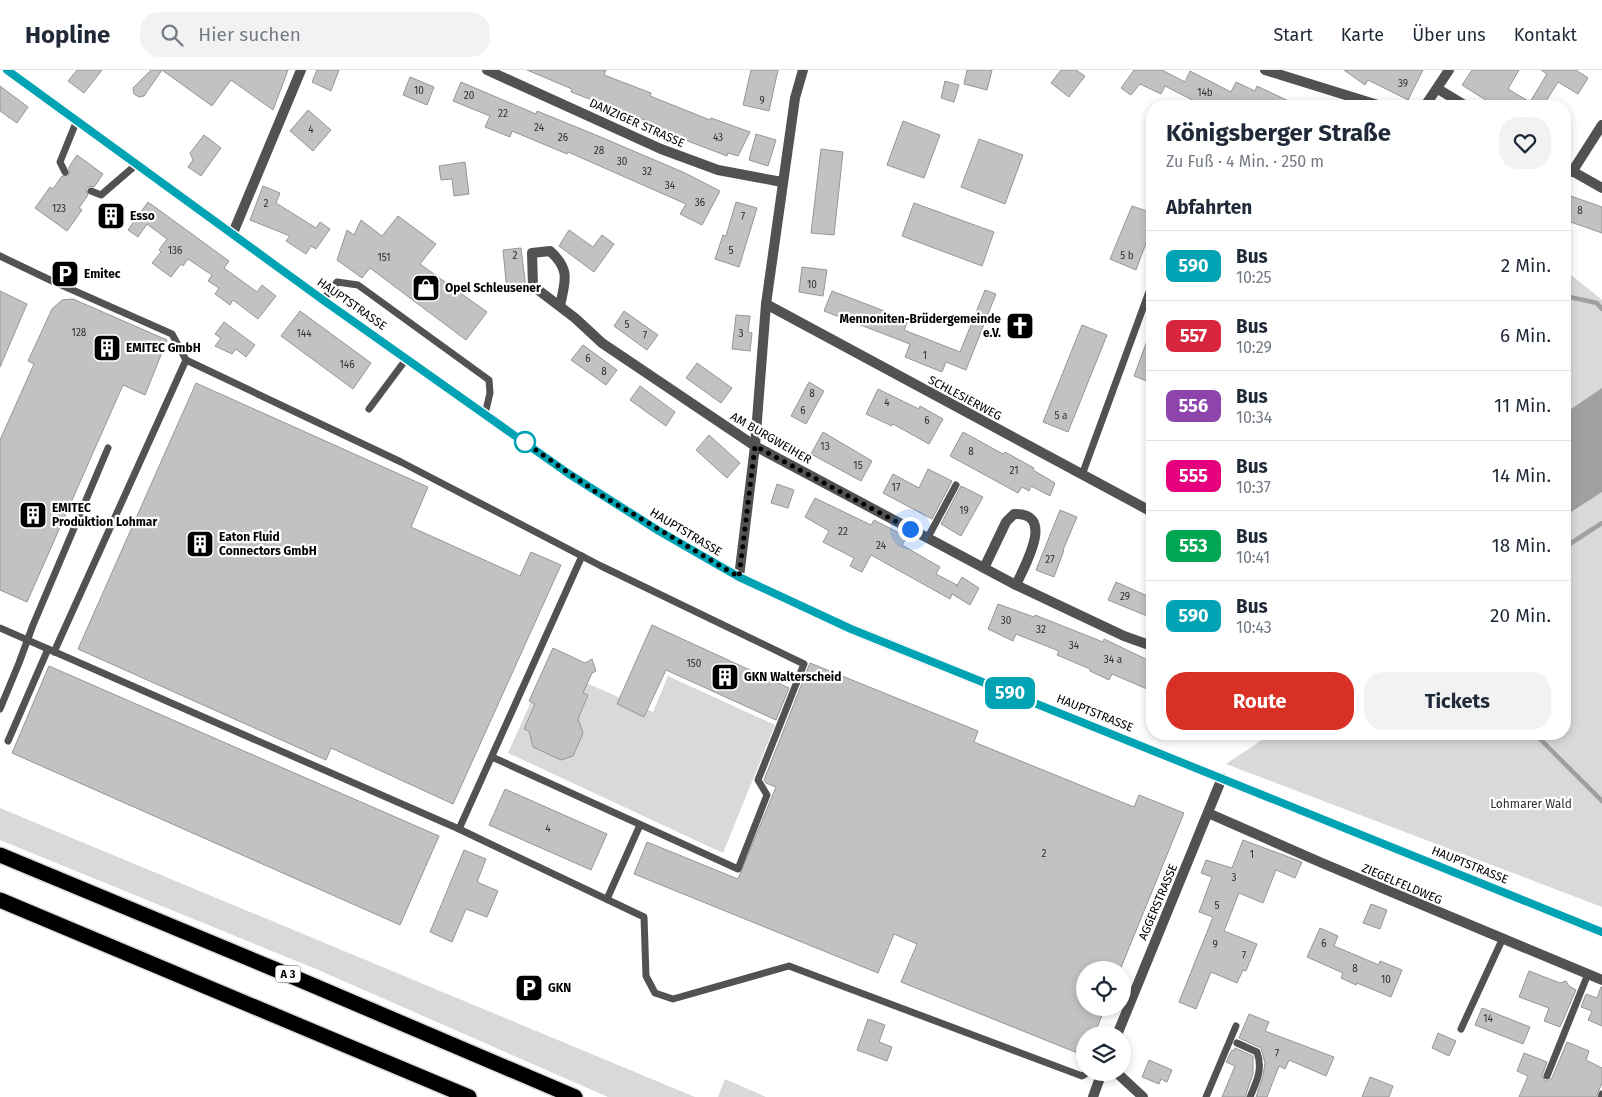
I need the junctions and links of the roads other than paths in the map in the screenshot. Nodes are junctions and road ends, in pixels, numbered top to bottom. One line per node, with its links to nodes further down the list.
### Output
1 (7, 70): 11 (main road, HAUPTSTRASSE)
2 (301, 70): 20 (street)
3 (487, 70): 17 (street, DANZIGER STRASSE)
4 (803, 70): 17 (street)
5 (1265, 70): 8 (street)
6 (1449, 70): 7 (street)
7 (1438, 89): 9 (street); 10 (street)
8 (1362, 100)
9 (1430, 100)
10 (1456, 100)
11 (77, 120): 13 (main road, HAUPTSTRASSE); 16 (lane)
12 (1602, 125): 14 (street)
13 (138, 164): 19 (lane); 20 (main road, HAUPTSTRASSE)
14 (1571, 167)
15 (1571, 171): 18 (street)
16 (66, 172)
17 (782, 182): 24 (street)
18 (1602, 188)
19 (91, 191)
20 (233, 233): 22 (main road, HAUPTSTRASSE)
21 (0, 256): 27 (lane)
22 (323, 300): 26 (main road, HAUPTSTRASSE); 29 (lane)
23 (1146, 300): 32 (lane)
24 (766, 304): 30 (street); 32 (street, SCHLESIERWEG)
25 (560, 306): 25 (street, AM BURGWEIHER); 30 (street, AM BURGWEIHER)
26 (407, 358): 28 (lane); 29 (main road, HAUPTSTRASSE)
27 (186, 360): 36 (lane); 43 (lane)
28 (369, 409)
29 (485, 414): 38 (main road, HAUPTSTRASSE)
30 (755, 446): 35 (street, AM BURGWEIHER); 38 (street)
31 (108, 448): 41 (lane)
32 (1082, 475): 34 (street, SCHLESIERWEG)
33 (956, 486): 35 (lane)
34 (1146, 509)
35 (927, 538): 37 (street, AM BURGWEIHER)
36 (582, 556): 46 (lane); 49 (lane)
37 (984, 568): 39 (street, AM BURGWEIHER); 39 (street)
38 (739, 577): 47 (main road, HAUPTSTRASSE)
39 (1016, 585): 42 (street, AM BURGWEIHER)
40 (0, 628): 41 (lane)
41 (28, 640): 43 (lane); 44 (lane)
42 (1146, 644)
43 (51, 650): 45 (lane); 50 (lane)
44 (0, 709)
45 (8, 740)
46 (492, 756): 49 (lane); 50 (lane)
47 (1222, 778): 48 (street, AGGERSTRASSE); 54 (main road, HAUPTSTRASSE)
48 (1208, 813): 55 (street, ZIEGELFELDWEG); 58 (street, AGGERSTRASSE)
49 (640, 825): 52 (lane)
50 (459, 829): 52 (lane)
51 (0, 855): 67 (highway, A 3)
52 (607, 899): 62 (lane)
53 (0, 900): 66 (highway)
54 (1602, 932)
55 (1502, 940): 56 (street, ZIEGELFELDWEG); 60 (lane)
56 (1588, 974): 57 (street, ZIEGELFELDWEG); 63 (lane)
57 (1602, 980)
58 (1121, 1026)
59 (1236, 1026): 70 (lane)
60 (1461, 1029)
61 (1237, 1043): 71 (lane)
62 (1076, 1074)
63 (1547, 1076)
64 (1098, 1081): 68 (street)
65 (1126, 1081): 69 (street)
66 (469, 1097)
67 (575, 1097)
68 (1092, 1097)
69 (1144, 1097)
70 (1206, 1097)
71 (1250, 1097)

